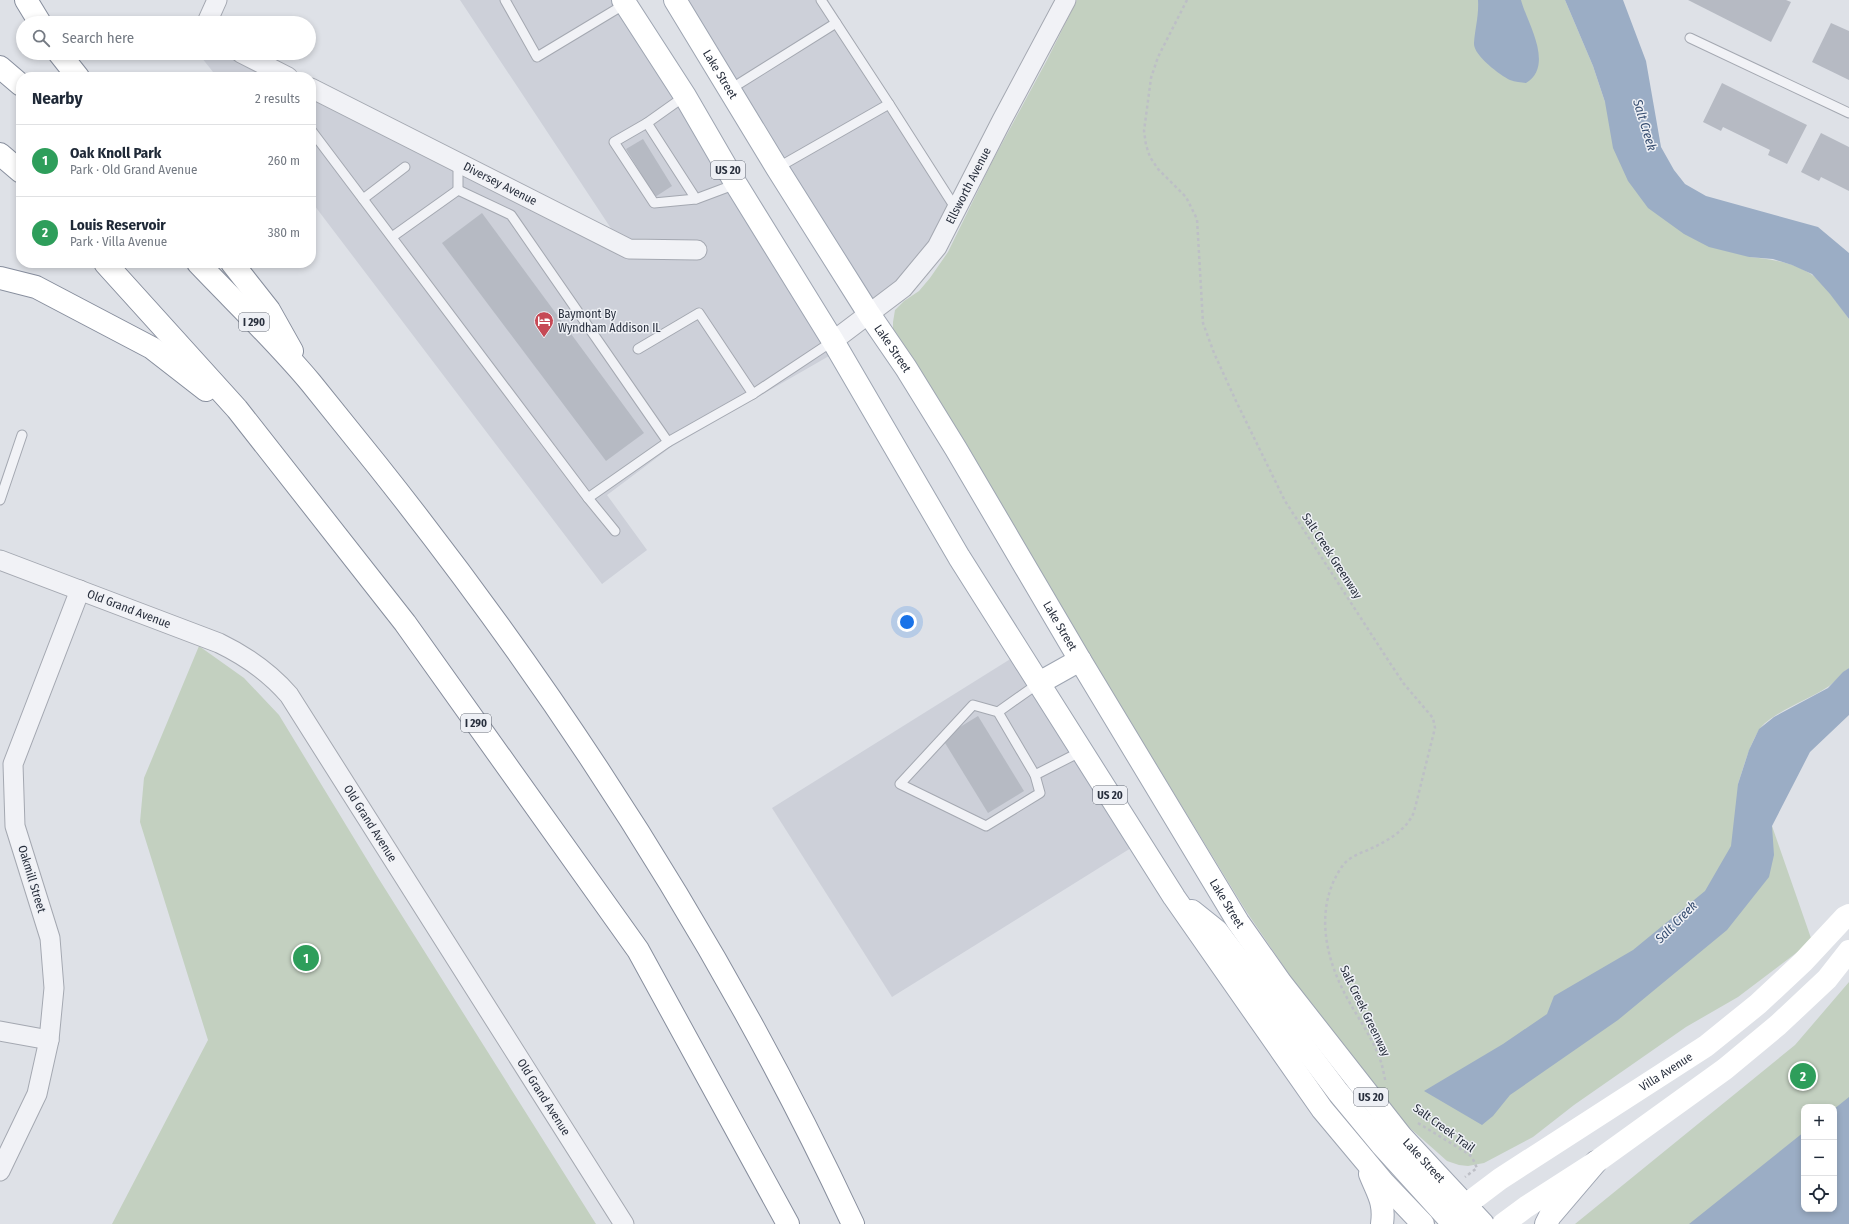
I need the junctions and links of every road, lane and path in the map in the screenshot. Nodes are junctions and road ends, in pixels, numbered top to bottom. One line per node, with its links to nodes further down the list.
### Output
1 (26, 0): 9 (main road)
2 (217, 0): 10 (street)
3 (505, 0): 8 (lane)
4 (675, 0): 20 (main road, Lake Street / US 20)
5 (821, 0): 11 (lane)
6 (1066, 0): 35 (street, Ellsworth Avenue)
7 (1187, 0): 66 (path, Salt Creek Greenway)
8 (624, 2): 21 (main road, US 20)
9 (36, 16)
10 (210, 16)
11 (836, 22): 20 (lane); 22 (lane)
12 (1690, 38): 23 (lane)
13 (65, 60): 16 (main road)
14 (255, 60): 17 (street)
15 (0, 67): 18 (main road)
16 (74, 72)
17 (278, 72)
18 (16, 81)
19 (316, 91): 27 (street, Diversey Avenue)
20 (729, 91): 30 (main road, Lake Street / US 20)
21 (685, 96): 24 (lane); 31 (main road, US 20)
22 (889, 104): 30 (lane); 35 (lane)
23 (1849, 113)
24 (647, 123): 33 (lane); 33 (lane)
25 (316, 137): 34 (lane)
26 (0, 154): 29 (main road)
27 (458, 163): 32 (lane); 37 (street, Diversey Avenue)
28 (404, 167): 34 (lane)
29 (16, 168)
30 (777, 168): 42 (main road, Lake Street / US 20)
31 (736, 184): 33 (lane); 43 (main road, US 20)
32 (458, 190): 36 (lane); 49 (lane)
33 (696, 199)
34 (363, 200): 36 (lane)
35 (956, 209): 42 (street, Ellsworth Avenue)
36 (392, 238): 50 (lane)
37 (696, 250)
38 (109, 268): 47 (main road, I 290)
39 (203, 268): 45 (main road, I 290)
40 (236, 268): 45 (main road)
41 (0, 278): 47 (main road)
42 (869, 314): 43 (street, Ellsworth Avenue); 55 (main road, Lake Street / US 20)
43 (833, 340): 46 (lane); 56 (main road, US 20)
44 (638, 349): 46 (lane)
45 (310, 382): 75 (main road, I 290)
46 (752, 394): 49 (lane)
47 (249, 424): 74 (main road, I 290)
48 (22, 435): 51 (lane)
49 (668, 442): 50 (lane)
50 (588, 498): 52 (lane)
51 (0, 500)
52 (615, 531)
53 (0, 560): 54 (street, Old Grand Avenue)
54 (80, 590): 59 (street, Oakmill Street); 73 (street, Old Grand Avenue)
55 (1080, 660): 56 (main road); 72 (main road, Lake Street / US 20)
56 (1039, 682): 57 (lane); 58 (main road, US 20)
57 (998, 712): 60 (lane); 60 (lane)
58 (1082, 751): 60 (lane); 61 (main road, US 20)
59 (6, 762): 65 (street, Oakmill Street)
60 (1035, 775)
61 (1174, 897): 68 (main road, US 20); 72 (main road)
62 (1849, 915): 72 (main road, Villa Avenue)
63 (1849, 951): 69 (main road)
64 (0, 1031): 65 (street)
65 (49, 1040): 71 (street, Oakmill Street)
66 (1386, 1086)
67 (1414, 1119): 70 (path, Salt Creek Trail)
68 (1364, 1160): 76 (main road); 77 (main road, US 20)
69 (1596, 1162): 79 (main road); 80 (main road)
70 (1476, 1168)
71 (0, 1171)
72 (1455, 1218): 78 (main road, Lake Street / US 20)
73 (624, 1224)
74 (788, 1224)
75 (853, 1224)
76 (1382, 1224)
77 (1422, 1224)
78 (1483, 1224)
79 (1503, 1224)
80 (1546, 1224)

